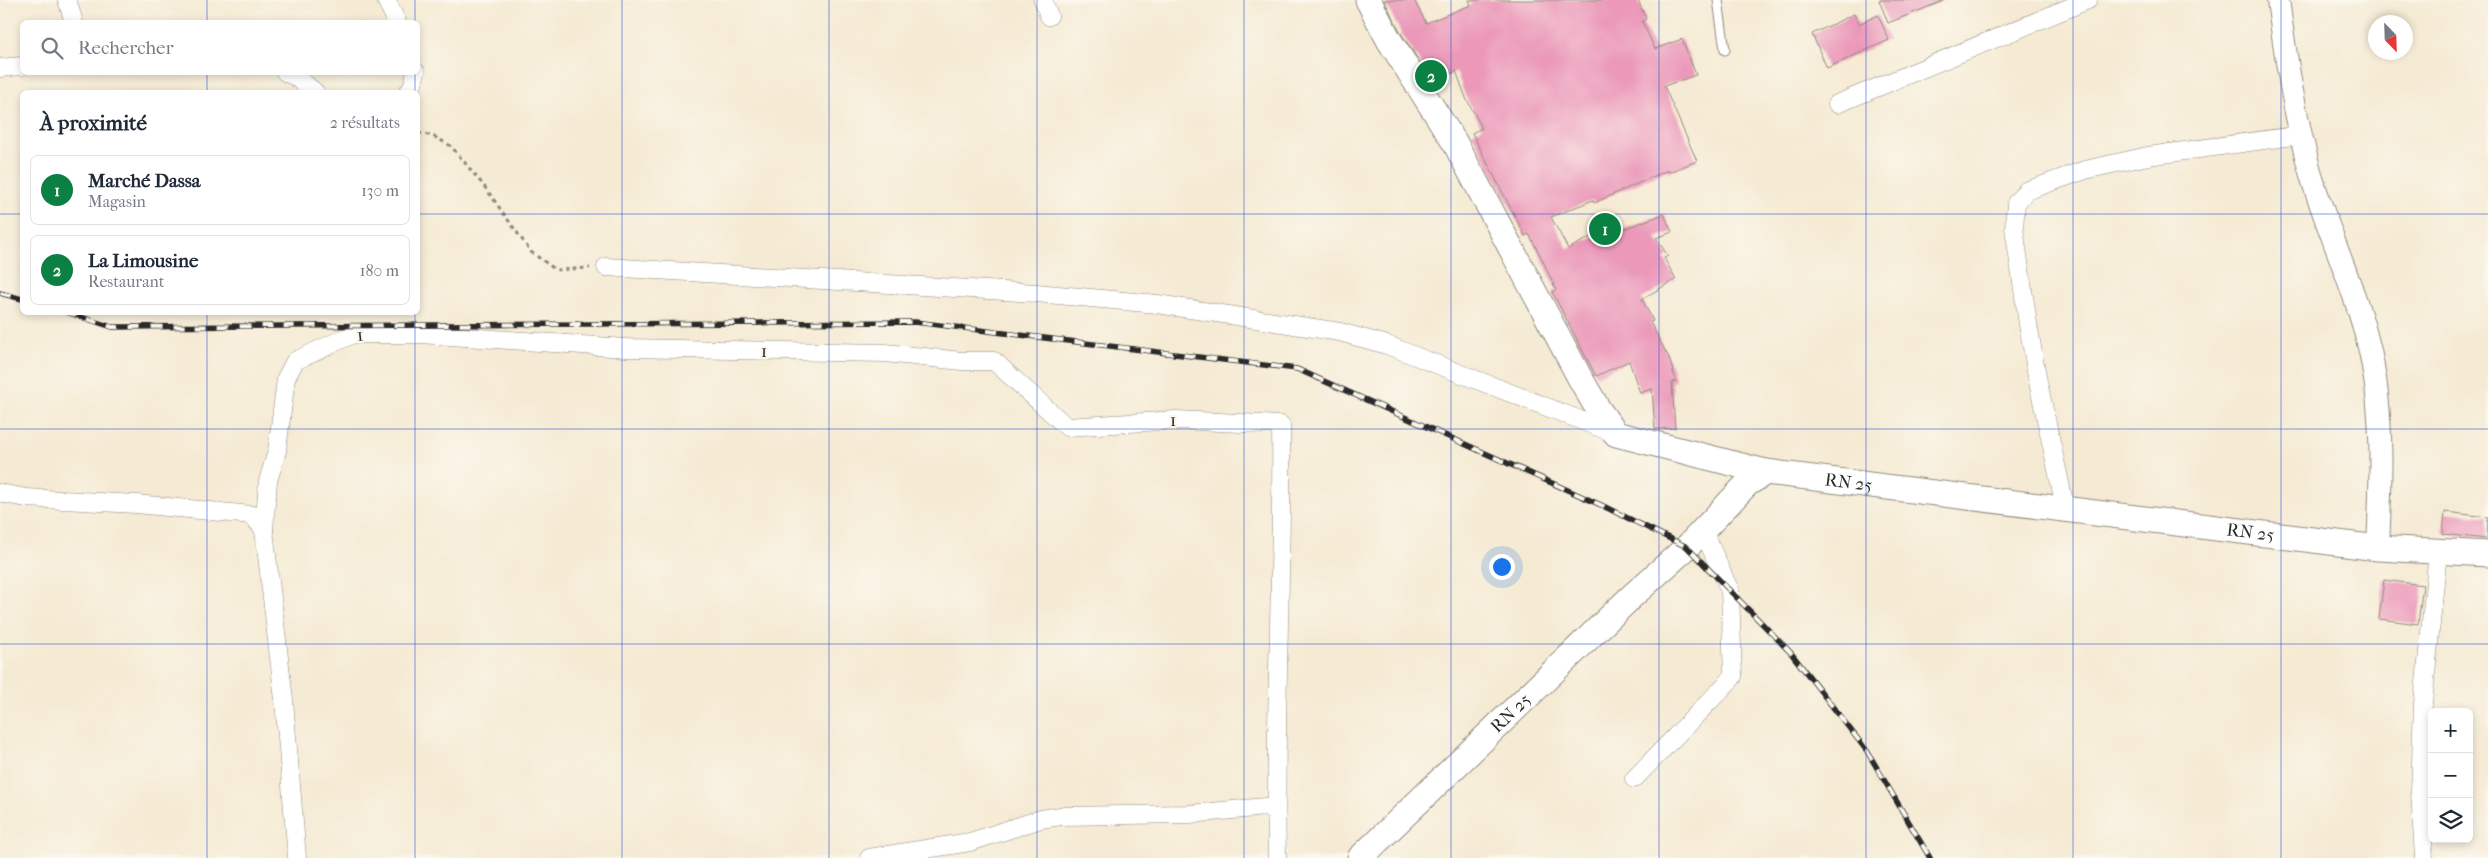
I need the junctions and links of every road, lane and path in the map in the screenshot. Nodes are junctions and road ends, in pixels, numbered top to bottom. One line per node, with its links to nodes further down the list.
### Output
1 (66, 0): 7 (street)
2 (386, 0): 8 (street)
3 (1368, 0): 20 (main road)
4 (1718, 0): 9 (lane)
5 (2088, 0): 16 (street)
6 (2278, 0): 18 (street)
7 (73, 20)
8 (396, 20)
9 (1725, 50)
10 (20, 66): 11 (street)
11 (0, 68)
12 (291, 75): 14 (street)
13 (415, 75): 15 (street)
14 (313, 90)
15 (410, 90)
16 (1836, 104)
17 (420, 133): 19 (path)
18 (2301, 135): 23 (street); 26 (street)
19 (606, 267): 20 (street)
20 (1616, 434): 21 (main road)
21 (1766, 472): 23 (main road, RN 25 / RN 25); 25 (main road, RN 25 / RN 25)
22 (0, 493): 24 (street)
23 (2066, 511): 26 (main road, RN 25 / RN 25)
24 (264, 530): 30 (street, 1); 31 (street)
25 (1704, 530): 29 (street); 34 (main road, RN 25 / RN 25)
26 (2378, 548): 27 (main road, RN 25 / RN 25)
27 (2438, 552): 28 (main road, RN 25 / RN 25); 35 (street)
28 (2488, 554)
29 (1634, 779)
30 (1276, 806): 32 (street); 33 (street)
31 (297, 858)
32 (869, 858)
33 (1277, 858)
34 (1360, 858)
35 (2424, 858)

